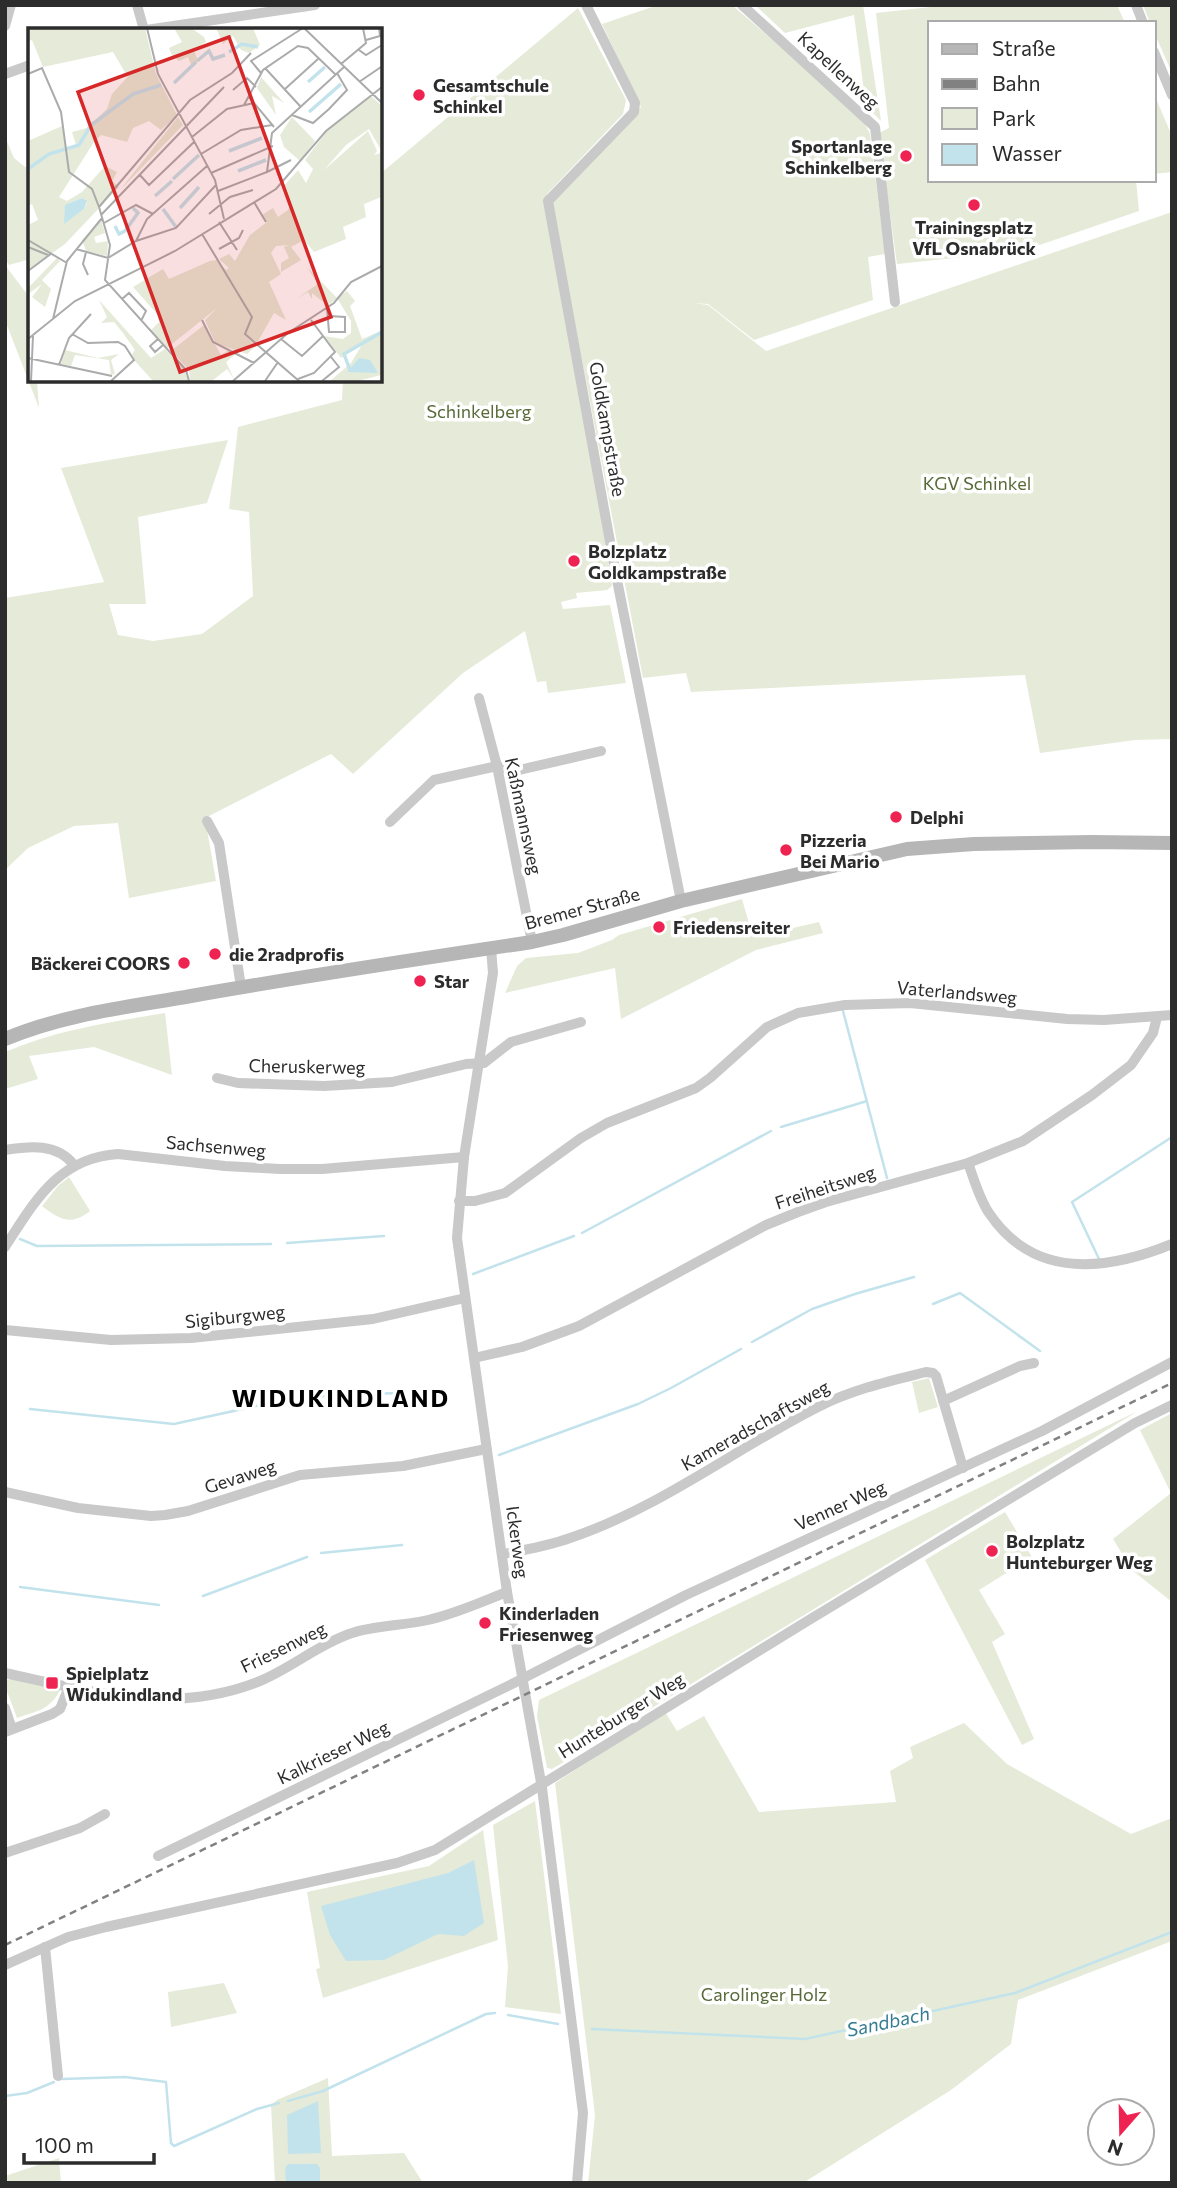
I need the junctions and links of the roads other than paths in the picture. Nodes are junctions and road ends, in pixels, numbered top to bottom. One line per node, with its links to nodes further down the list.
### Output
1 (137, 5): 5 (street)
2 (315, 5): 6 (street)
3 (586, 5): 18 (street, Goldkampstraße)
4 (742, 5): 11 (street, Kapellenweg)
5 (144, 28)
6 (159, 28)
7 (1156, 57): 10 (street)
8 (28, 65): 9 (street)
9 (6, 69)
10 (1172, 95)
11 (895, 302)
12 (480, 698): 14 (street, Kaßmannsweg)
13 (601, 751): 14 (street)
14 (497, 766): 16 (street); 19 (street, Kaßmannsweg)
15 (207, 821): 21 (street)
16 (390, 822)
17 (1172, 843): 18 (main road, Bremer Straße)
18 (681, 901): 19 (main road, Bremer Straße)
19 (532, 942): 20 (main road, Bremer Straße)
20 (491, 948): 21 (main road, Bremer Straße); 26 (street, Ickerweg)
21 (241, 987): 25 (main road, Bremer Straße)
22 (1172, 1015): 23 (street, Vaterlandsweg)
23 (1157, 1017): 30 (street, Freiheitsweg); 32 (street, Vaterlandsweg)
24 (581, 1022): 26 (street)
25 (5, 1039)
26 (478, 1064): 27 (street, Cheruskerweg); 29 (street, Ickerweg)
27 (217, 1078)
28 (5, 1150): 31 (street)
29 (464, 1157): 31 (street, Sachsenweg); 32 (street, Ickerweg)
30 (968, 1163): 33 (street); 37 (street, Freiheitsweg)
31 (74, 1165): 34 (street, Sachsenweg)
32 (459, 1201): 35 (street, Ickerweg)
33 (1172, 1244)
34 (5, 1247)
35 (465, 1298): 36 (street, Sigiburgweg); 37 (street, Ickerweg)
36 (5, 1330)
37 (474, 1358): 42 (street, Ickerweg)
38 (1172, 1362): 43 (street, Venner Weg)
39 (1034, 1363): 40 (street)
40 (943, 1401): 43 (street, Kameradschaftsweg); 45 (street, Kameradschaftsweg)
41 (1172, 1405): 52 (street, Hunteburger Weg)
42 (486, 1450): 44 (street, Gevaweg); 45 (street, Ickerweg)
43 (963, 1468): 48 (street, Venner Weg)
44 (5, 1492)
45 (503, 1554): 46 (street, Ickerweg)
46 (507, 1592): 48 (street, Ickerweg); 49 (street, Friesenweg)
47 (5, 1673): 49 (street, Friesenweg)
48 (522, 1678): 52 (street, Ickerweg); 55 (street, Kalkrieser Weg)
49 (69, 1687): 51 (street)
50 (5, 1708): 51 (street)
51 (9, 1731)
52 (542, 1785): 56 (street, Hunteburger Weg); 59 (street, Ickerweg)
53 (104, 1814): 54 (street)
54 (5, 1853)
55 (158, 1856)
56 (45, 1947): 57 (street, Hunteburger Weg); 58 (street)
57 (5, 1965)
58 (58, 2076)
59 (577, 2183)

